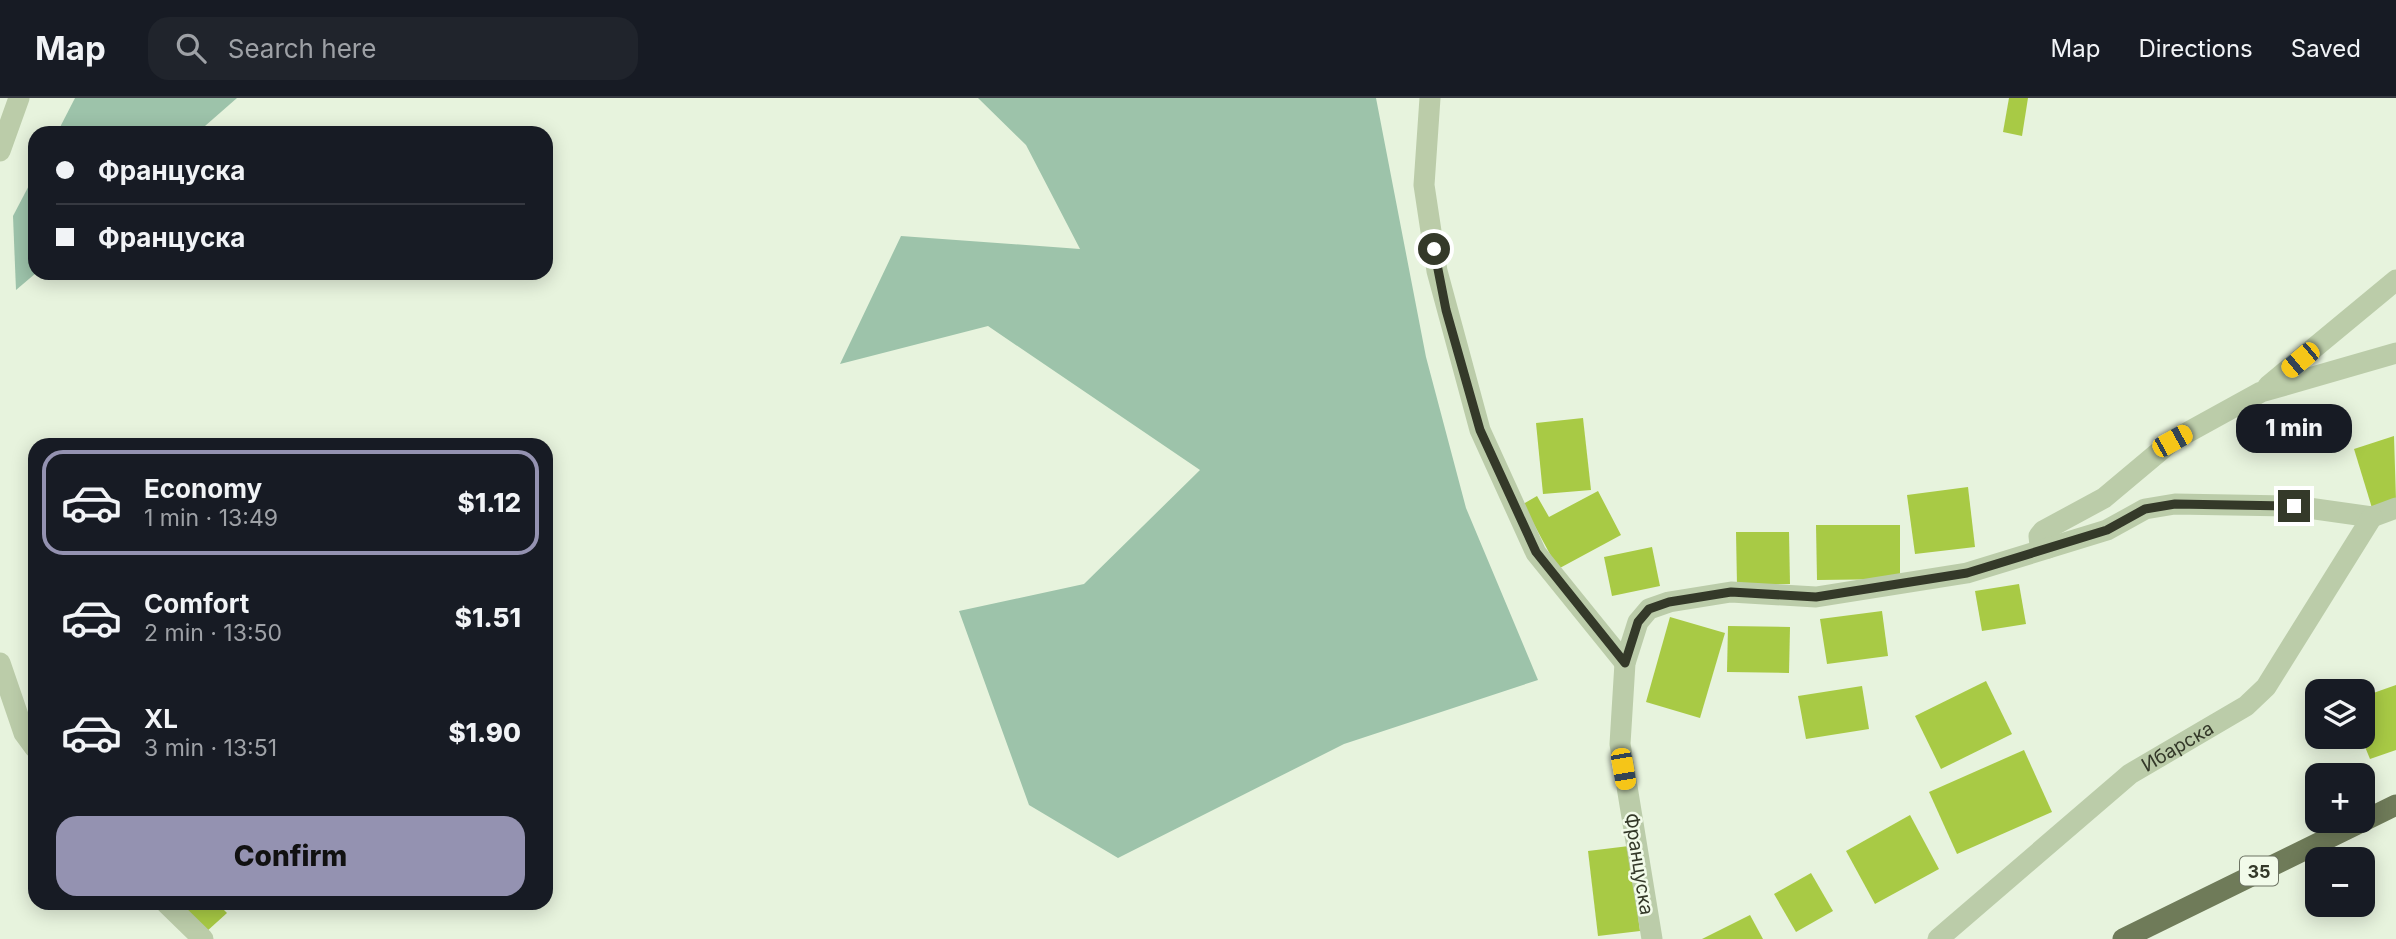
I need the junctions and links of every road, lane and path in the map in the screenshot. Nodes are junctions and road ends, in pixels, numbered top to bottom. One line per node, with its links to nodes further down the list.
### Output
1 (19, 98): 3 (street)
2 (1430, 98): 11 (street)
3 (0, 150)
4 (2396, 280): 6 (street)
5 (2396, 353): 6 (street)
6 (2262, 392): 9 (street)
7 (2396, 508): 8 (street, Француска)
8 (2372, 517): 9 (street, Француска); 17 (street, Ибарска)
9 (2049, 548): 11 (street, Француска)
10 (0, 663): 12 (street)
11 (1625, 663): 16 (street, Француска)
12 (28, 738)
13 (2396, 805): 18 (main road, 35)
14 (173, 910): 15 (street)
15 (203, 939)
16 (1652, 939)
17 (1938, 939)
18 (2123, 939)

